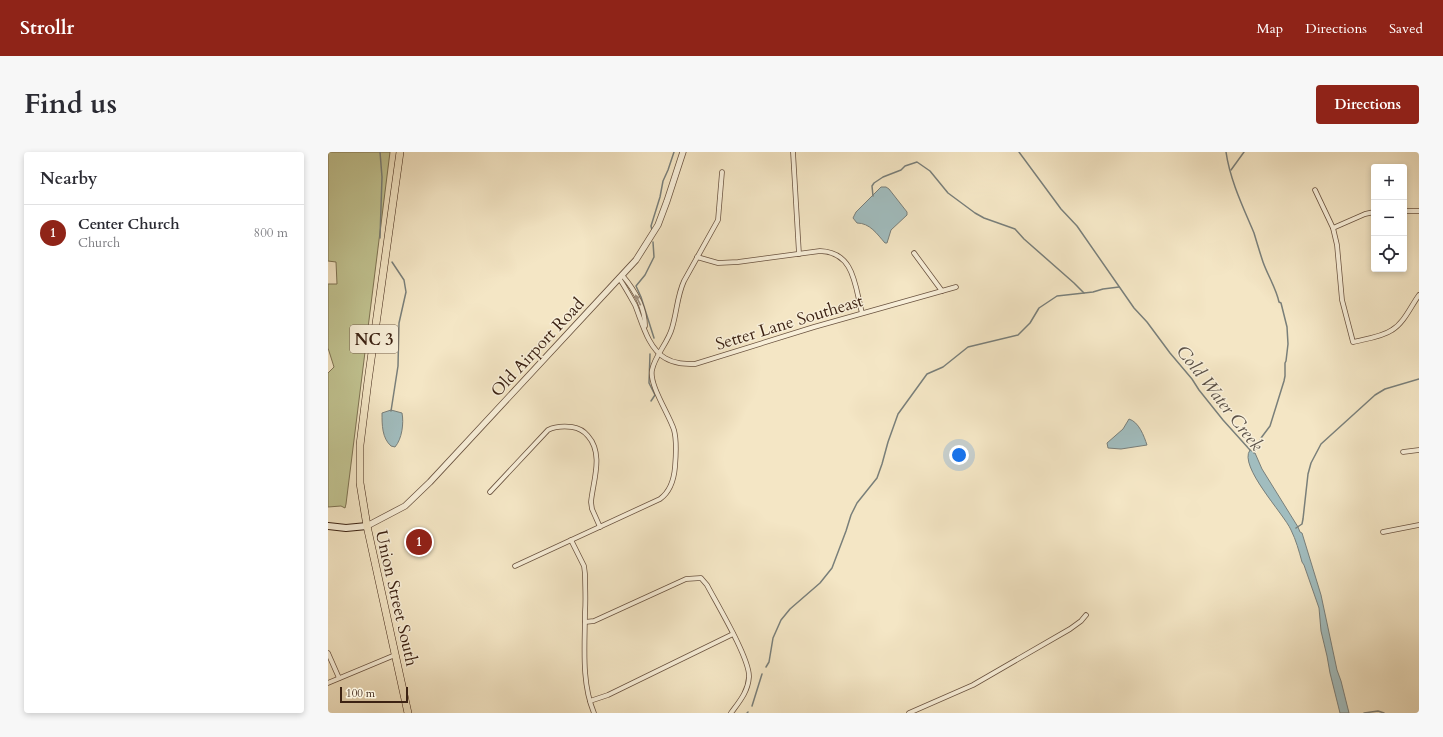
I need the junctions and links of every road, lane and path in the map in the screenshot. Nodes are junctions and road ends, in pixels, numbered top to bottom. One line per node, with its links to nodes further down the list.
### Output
1 (400, 152): 24 (main road, NC 3)
2 (683, 152): 13 (street, Old Airport Road)
3 (793, 152): 10 (street)
4 (722, 172): 12 (street)
5 (1315, 190): 9 (street)
6 (1407, 211): 7 (street)
7 (1419, 211)
8 (1371, 213): 9 (street)
9 (1333, 228): 16 (street)
10 (798, 254): 12 (street); 17 (street)
11 (914, 254): 15 (street)
12 (697, 257): 18 (street)
13 (620, 277): 18 (street); 24 (street, Old Airport Road)
14 (956, 287): 15 (street, Setter Lane Southeast)
15 (942, 290): 17 (street, Setter Lane Southeast)
16 (1419, 295)
17 (862, 313): 18 (street, Setter Lane Southeast)
18 (659, 354): 25 (street)
19 (1419, 450): 20 (street)
20 (1403, 452)
21 (490, 492): 25 (street)
22 (1419, 525): 26 (street)
23 (328, 526): 24 (main road, Union Street South)
24 (367, 526): 33 (main road, Union Street South / NC 3)
25 (600, 527): 27 (street)
26 (1383, 532)
27 (571, 540): 28 (street); 30 (street)
28 (515, 566)
29 (1086, 615): 40 (street)
30 (585, 622): 31 (street); 36 (street)
31 (733, 634): 36 (street); 39 (street)
32 (328, 653): 34 (street)
33 (395, 655): 34 (street); 37 (main road, Union Street South / NC 3)
34 (339, 678): 35 (street)
35 (328, 683)
36 (590, 701): 38 (street)
37 (408, 713)
38 (594, 713)
39 (731, 713)
40 (909, 713)

